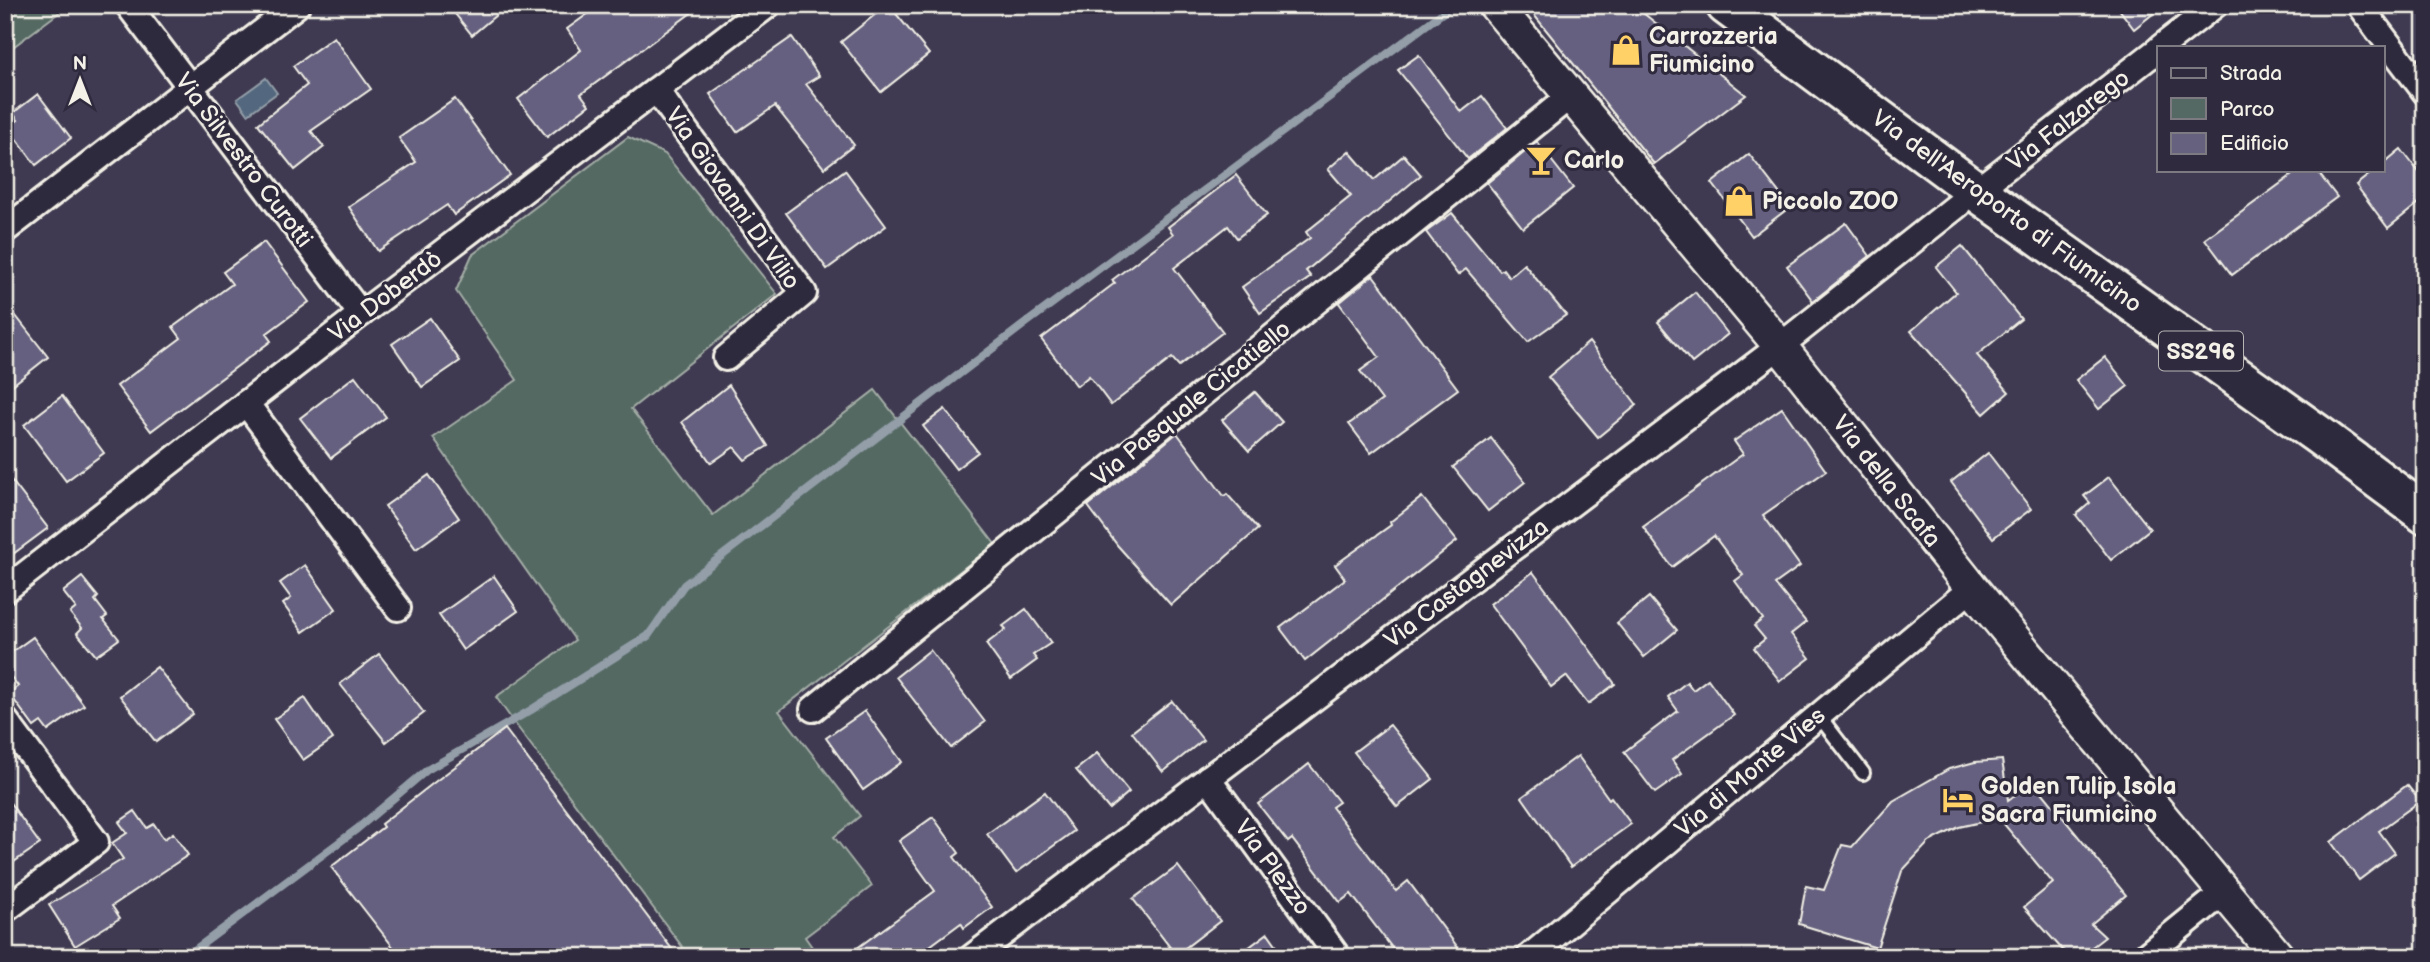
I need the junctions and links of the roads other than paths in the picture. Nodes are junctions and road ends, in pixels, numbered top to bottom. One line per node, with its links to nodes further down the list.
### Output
1 (128, 5): 10 (street, Via Silvestro Curotti)
2 (297, 5): 10 (street)
3 (768, 5): 11 (street, Via Doberdò)
4 (1495, 5): 13 (street, Via della Scafa)
5 (1726, 5): 14 (main road, Via dell'Aeroporto di Fiumicino / SS296)
6 (2215, 5): 8 (street, Via Falzarego)
7 (2359, 5): 12 (street)
8 (2163, 46)
9 (2157, 50): 14 (street, Via Falzarego)
10 (188, 88): 15 (street); 16 (street, Via Silvestro Curotti)
11 (656, 90): 16 (street, Via Doberdò); 18 (street, Via Giovanni Di Vilio)
12 (2425, 92)
13 (1569, 97): 17 (street, Via della Scafa); 24 (street, Via Pasquale Cicatiello)
14 (1967, 198): 17 (street, Via Castagnevizza); 20 (main road, Via dell'Aeroporto di Fiumicino / SS296)
15 (5, 230)
16 (361, 314): 19 (street, Via Doberdò)
17 (1780, 346): 21 (street, Via della Scafa); 28 (street, Via Castagnevizza)
18 (726, 358)
19 (246, 403): 22 (street, Via Doberdò); 23 (street)
20 (2425, 514)
21 (1972, 588): 25 (street, Via di Monte Vies); 29 (street, Via della Scafa)
22 (5, 590)
23 (398, 608)
24 (813, 709)
25 (1819, 716): 27 (lane); 33 (street, Via di Monte Vies)
26 (5, 720): 30 (street)
27 (1863, 773)
28 (1208, 778): 31 (street, Via Castagnevizza); 32 (street, Via Plezzo)
29 (2224, 892): 34 (street); 35 (street, Via della Scafa)
30 (5, 910)
31 (972, 957)
32 (1338, 957)
33 (1529, 957)
34 (2144, 957)
35 (2278, 957)

